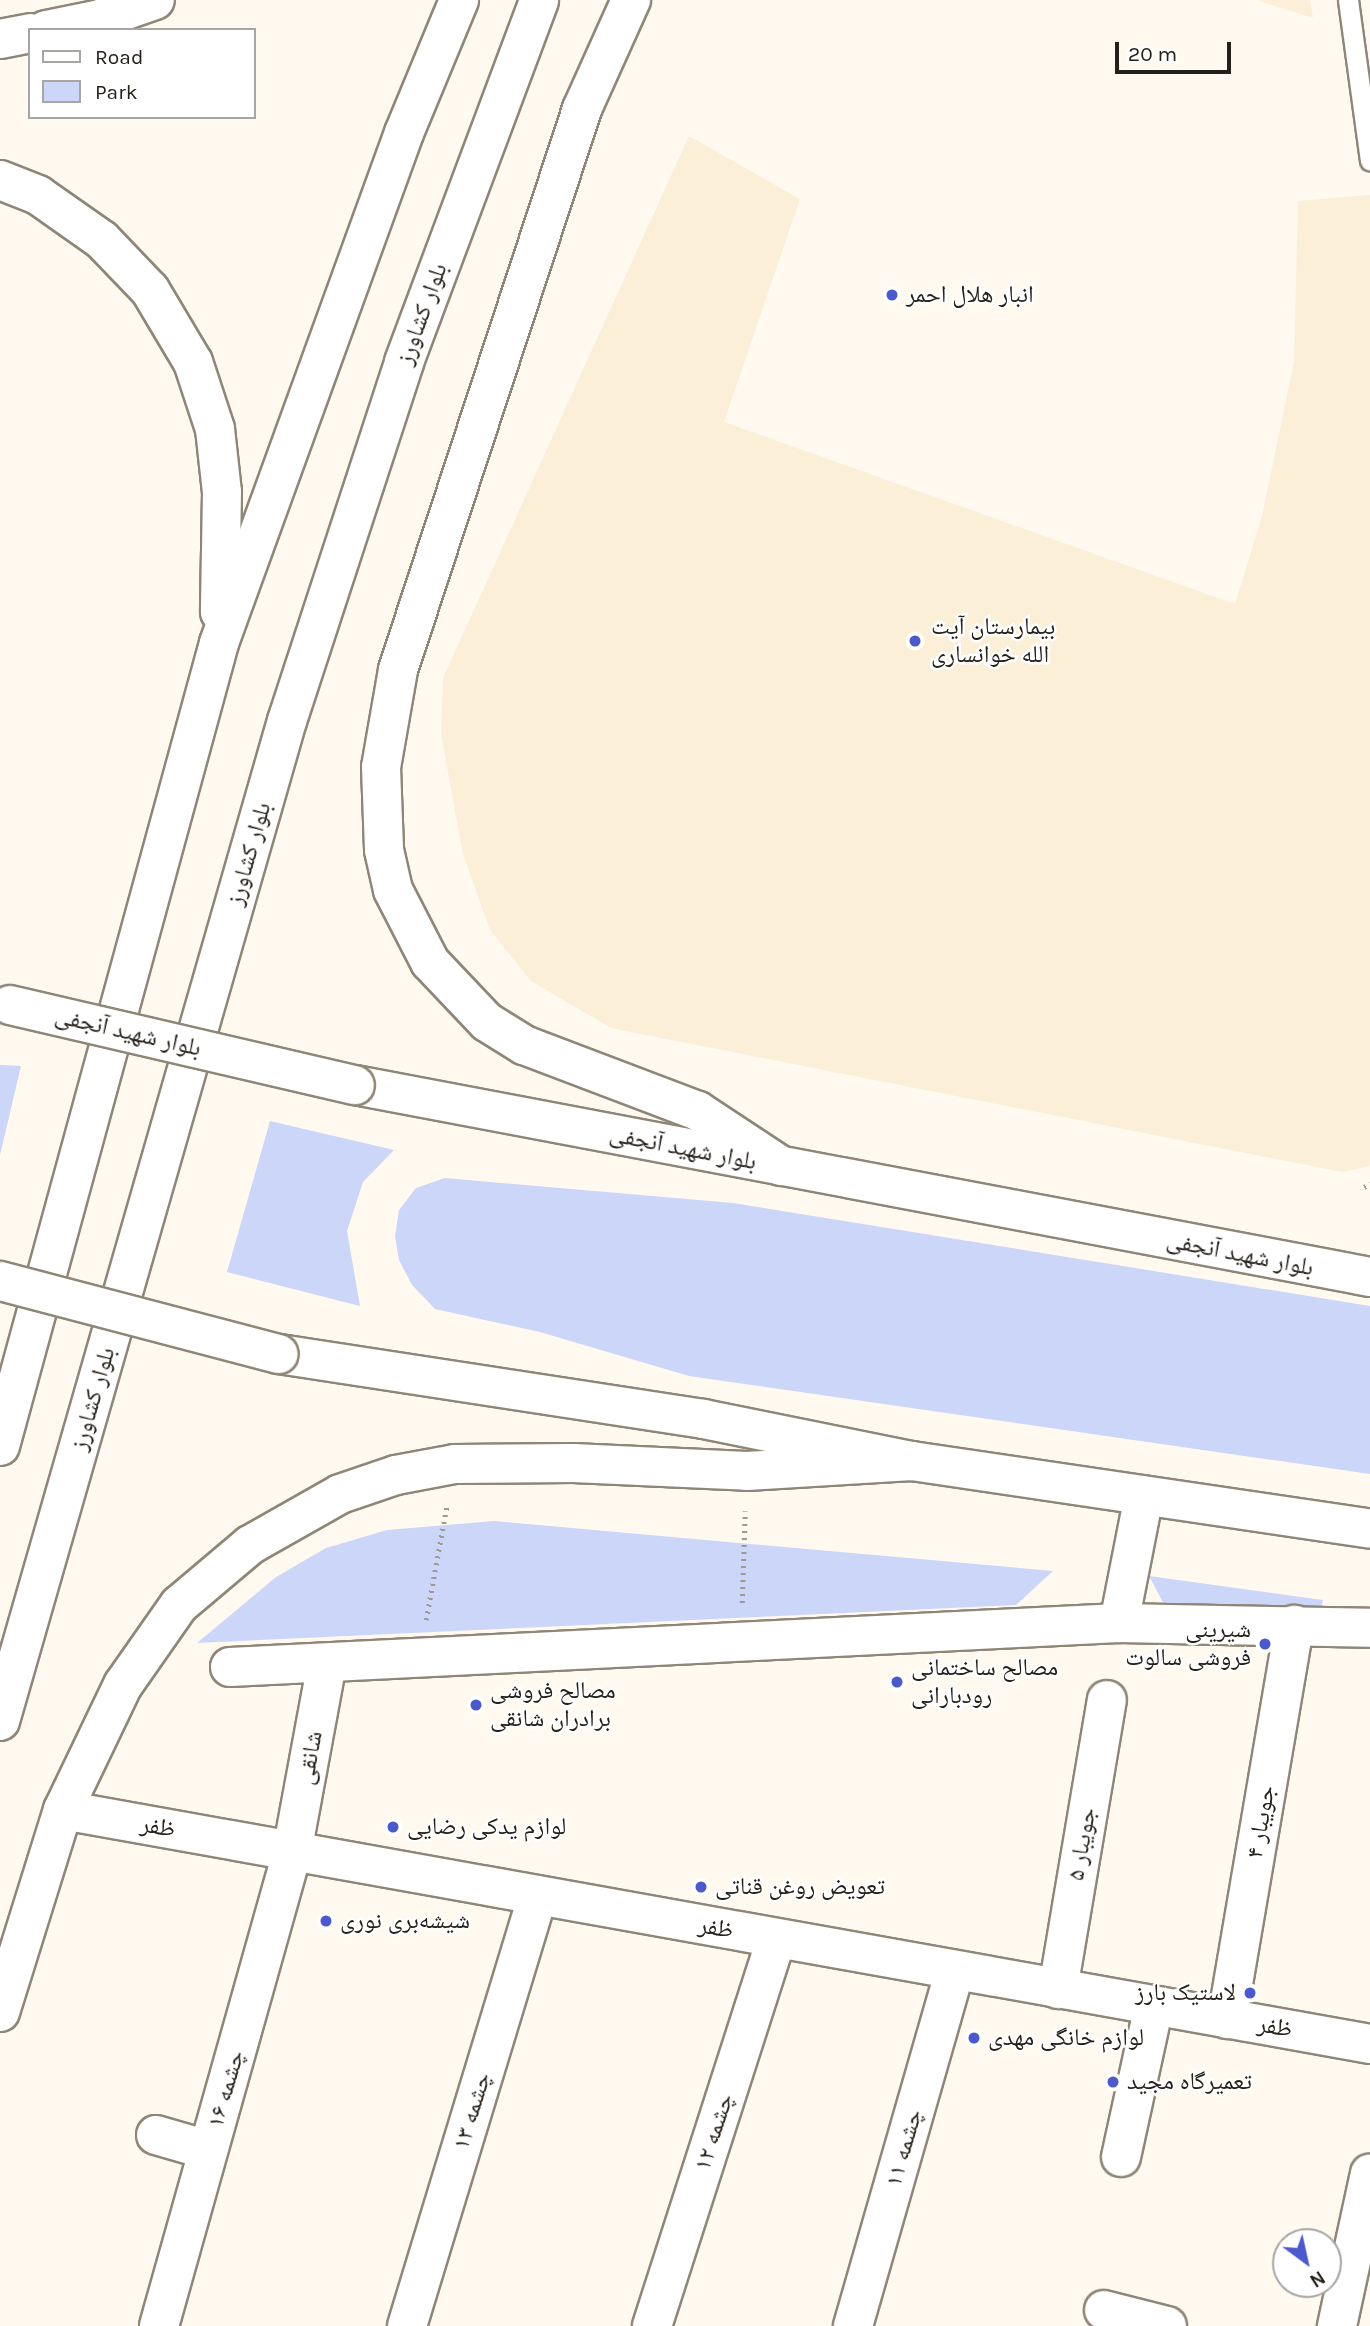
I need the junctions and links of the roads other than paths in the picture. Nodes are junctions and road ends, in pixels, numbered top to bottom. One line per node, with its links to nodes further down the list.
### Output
1 (155, 0): 6 (main road)
2 (459, 0): 11 (main road)
3 (539, 0): 28 (main road, بلوار کشاورز)
4 (631, 0): 13 (main road)
5 (1348, 0): 9 (lane)
6 (56, 28)
7 (28, 33): 8 (main road)
8 (0, 39)
9 (1370, 160)
10 (0, 180): 11 (main road)
11 (219, 643): 18 (main road)
12 (5, 1003): 13 (main road, بلوار شهید آنجفی, bridge)
13 (781, 1166): 15 (main road, بلوار شهید آنجفی)
14 (1370, 1262): 15 (main road)
15 (1313, 1268): 16 (main road, بلوار شهید آنجفی)
16 (1370, 1277)
17 (0, 1282): 19 (main road, bridge)
18 (0, 1446)
19 (912, 1461): 20 (main road); 29 (main road)
20 (1144, 1495): 21 (main road); 22 (main road)
21 (1370, 1528)
22 (1119, 1623): 23 (main road); 25 (main road)
23 (1294, 1625): 24 (main road); 37 (main road, جویبار ۴)
24 (1370, 1628)
25 (327, 1664): 26 (main road); 30 (main road, شانقی)
26 (230, 1667)
27 (1107, 1700): 34 (main road, جویبار ۵)
28 (0, 1721)
29 (63, 1810): 30 (main road, ظفر); 36 (main road)
30 (292, 1852): 31 (main road, ظفر); 40 (main road, چشمه ۱۶)
31 (538, 1896): 32 (main road, ظفر); 46 (main road, چشمه ۱۳)
32 (776, 1938): 33 (main road, ظفر); 47 (main road, چشمه ۱۲)
33 (955, 1970): 34 (main road, ظفر); 48 (main road, چشمه ۱۱)
34 (1058, 1989): 35 (main road, ظفر)
35 (1154, 2006): 37 (main road, ظفر); 41 (main road)
36 (0, 2012)
37 (1227, 2019): 38 (main road, ظفر)
38 (1370, 2044)
39 (156, 2136): 40 (main road)
40 (208, 2150): 45 (main road, چشمه ۱۶)
41 (1121, 2157)
42 (1370, 2174): 43 (main road)
43 (1360, 2265): 50 (main road)
44 (1104, 2310): 49 (main road)
45 (159, 2326)
46 (407, 2326)
47 (652, 2326)
48 (853, 2326)
49 (1167, 2326)
50 (1337, 2326)

